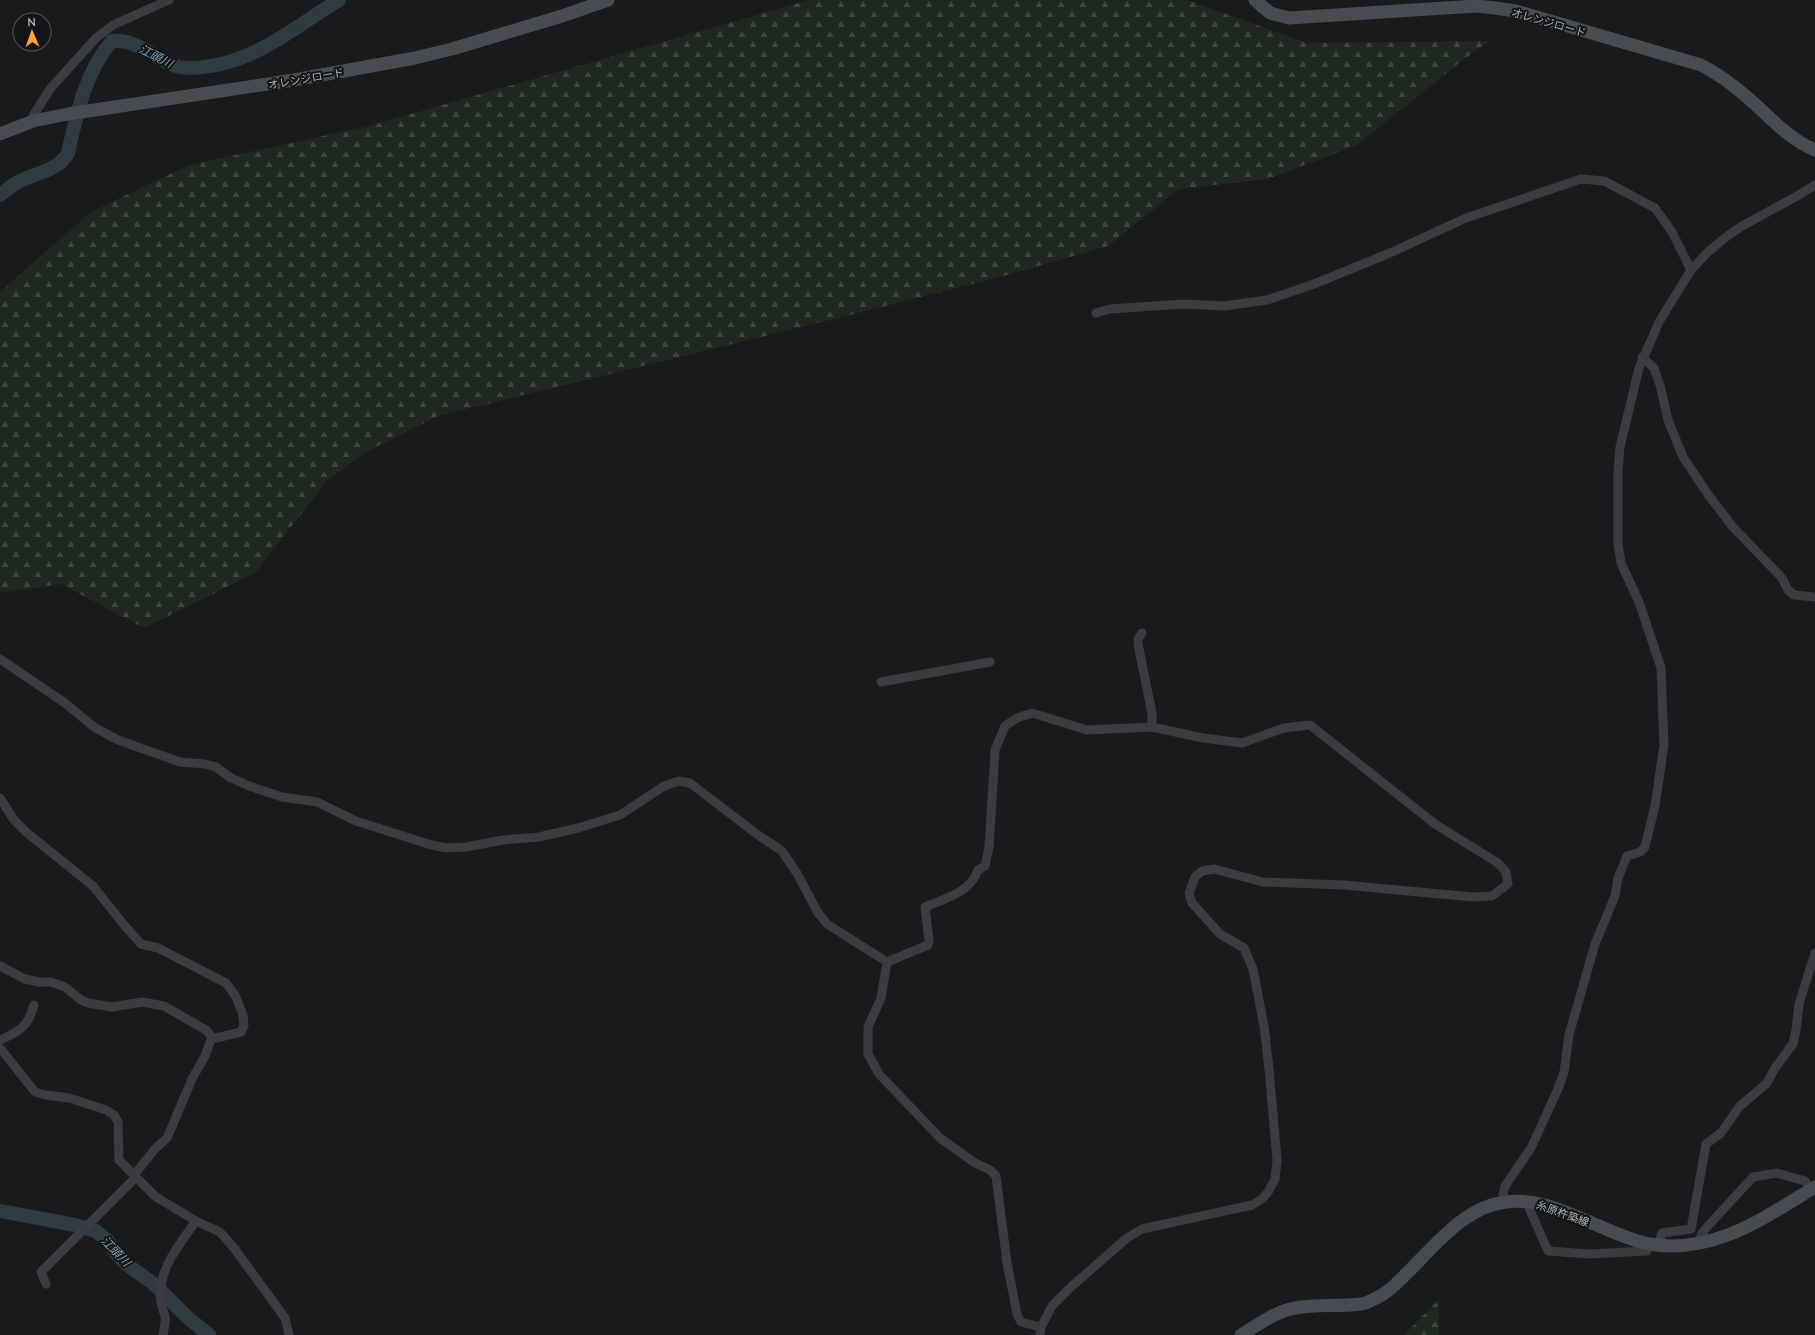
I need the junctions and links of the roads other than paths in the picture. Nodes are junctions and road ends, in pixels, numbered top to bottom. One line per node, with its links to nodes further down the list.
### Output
1 (169, 0): 4 (street)
2 (608, 0): 4 (street, オレンジロード)
3 (1255, 0): 6 (street, オレンジロード)
4 (33, 121): 5 (street, オレンジロード)
5 (0, 134)
6 (1815, 150)
7 (1815, 185): 8 (street)
8 (1691, 270): 9 (street); 10 (street)
9 (1096, 313)
10 (1642, 357): 11 (street); 28 (street)
11 (1815, 597)
12 (1142, 633): 16 (street)
13 (0, 659): 19 (street)
14 (990, 662): 15 (street)
15 (881, 682)
16 (1152, 727): 19 (street); 33 (street)
17 (0, 798): 22 (street)
18 (1815, 953): 31 (street)
19 (886, 962): 33 (street)
20 (0, 966): 22 (street)
21 (34, 1005): 23 (street)
22 (212, 1036): 25 (street)
23 (0, 1040)
24 (0, 1048): 25 (street)
25 (134, 1176): 29 (street); 32 (street)
26 (1813, 1188): 30 (street, 糸原杵築線); 30 (street)
27 (1526, 1201): 28 (street, 糸原杵築線); 31 (street, 糸原杵築線); 31 (street)
28 (1507, 1202): 36 (street, 糸原杵築線)
29 (196, 1221): 34 (street); 35 (street)
30 (1700, 1243): 31 (street, 糸原杵築線)
31 (1654, 1244)
32 (46, 1284)
33 (1041, 1331)
34 (163, 1335)
35 (289, 1335)
36 (1241, 1335)

